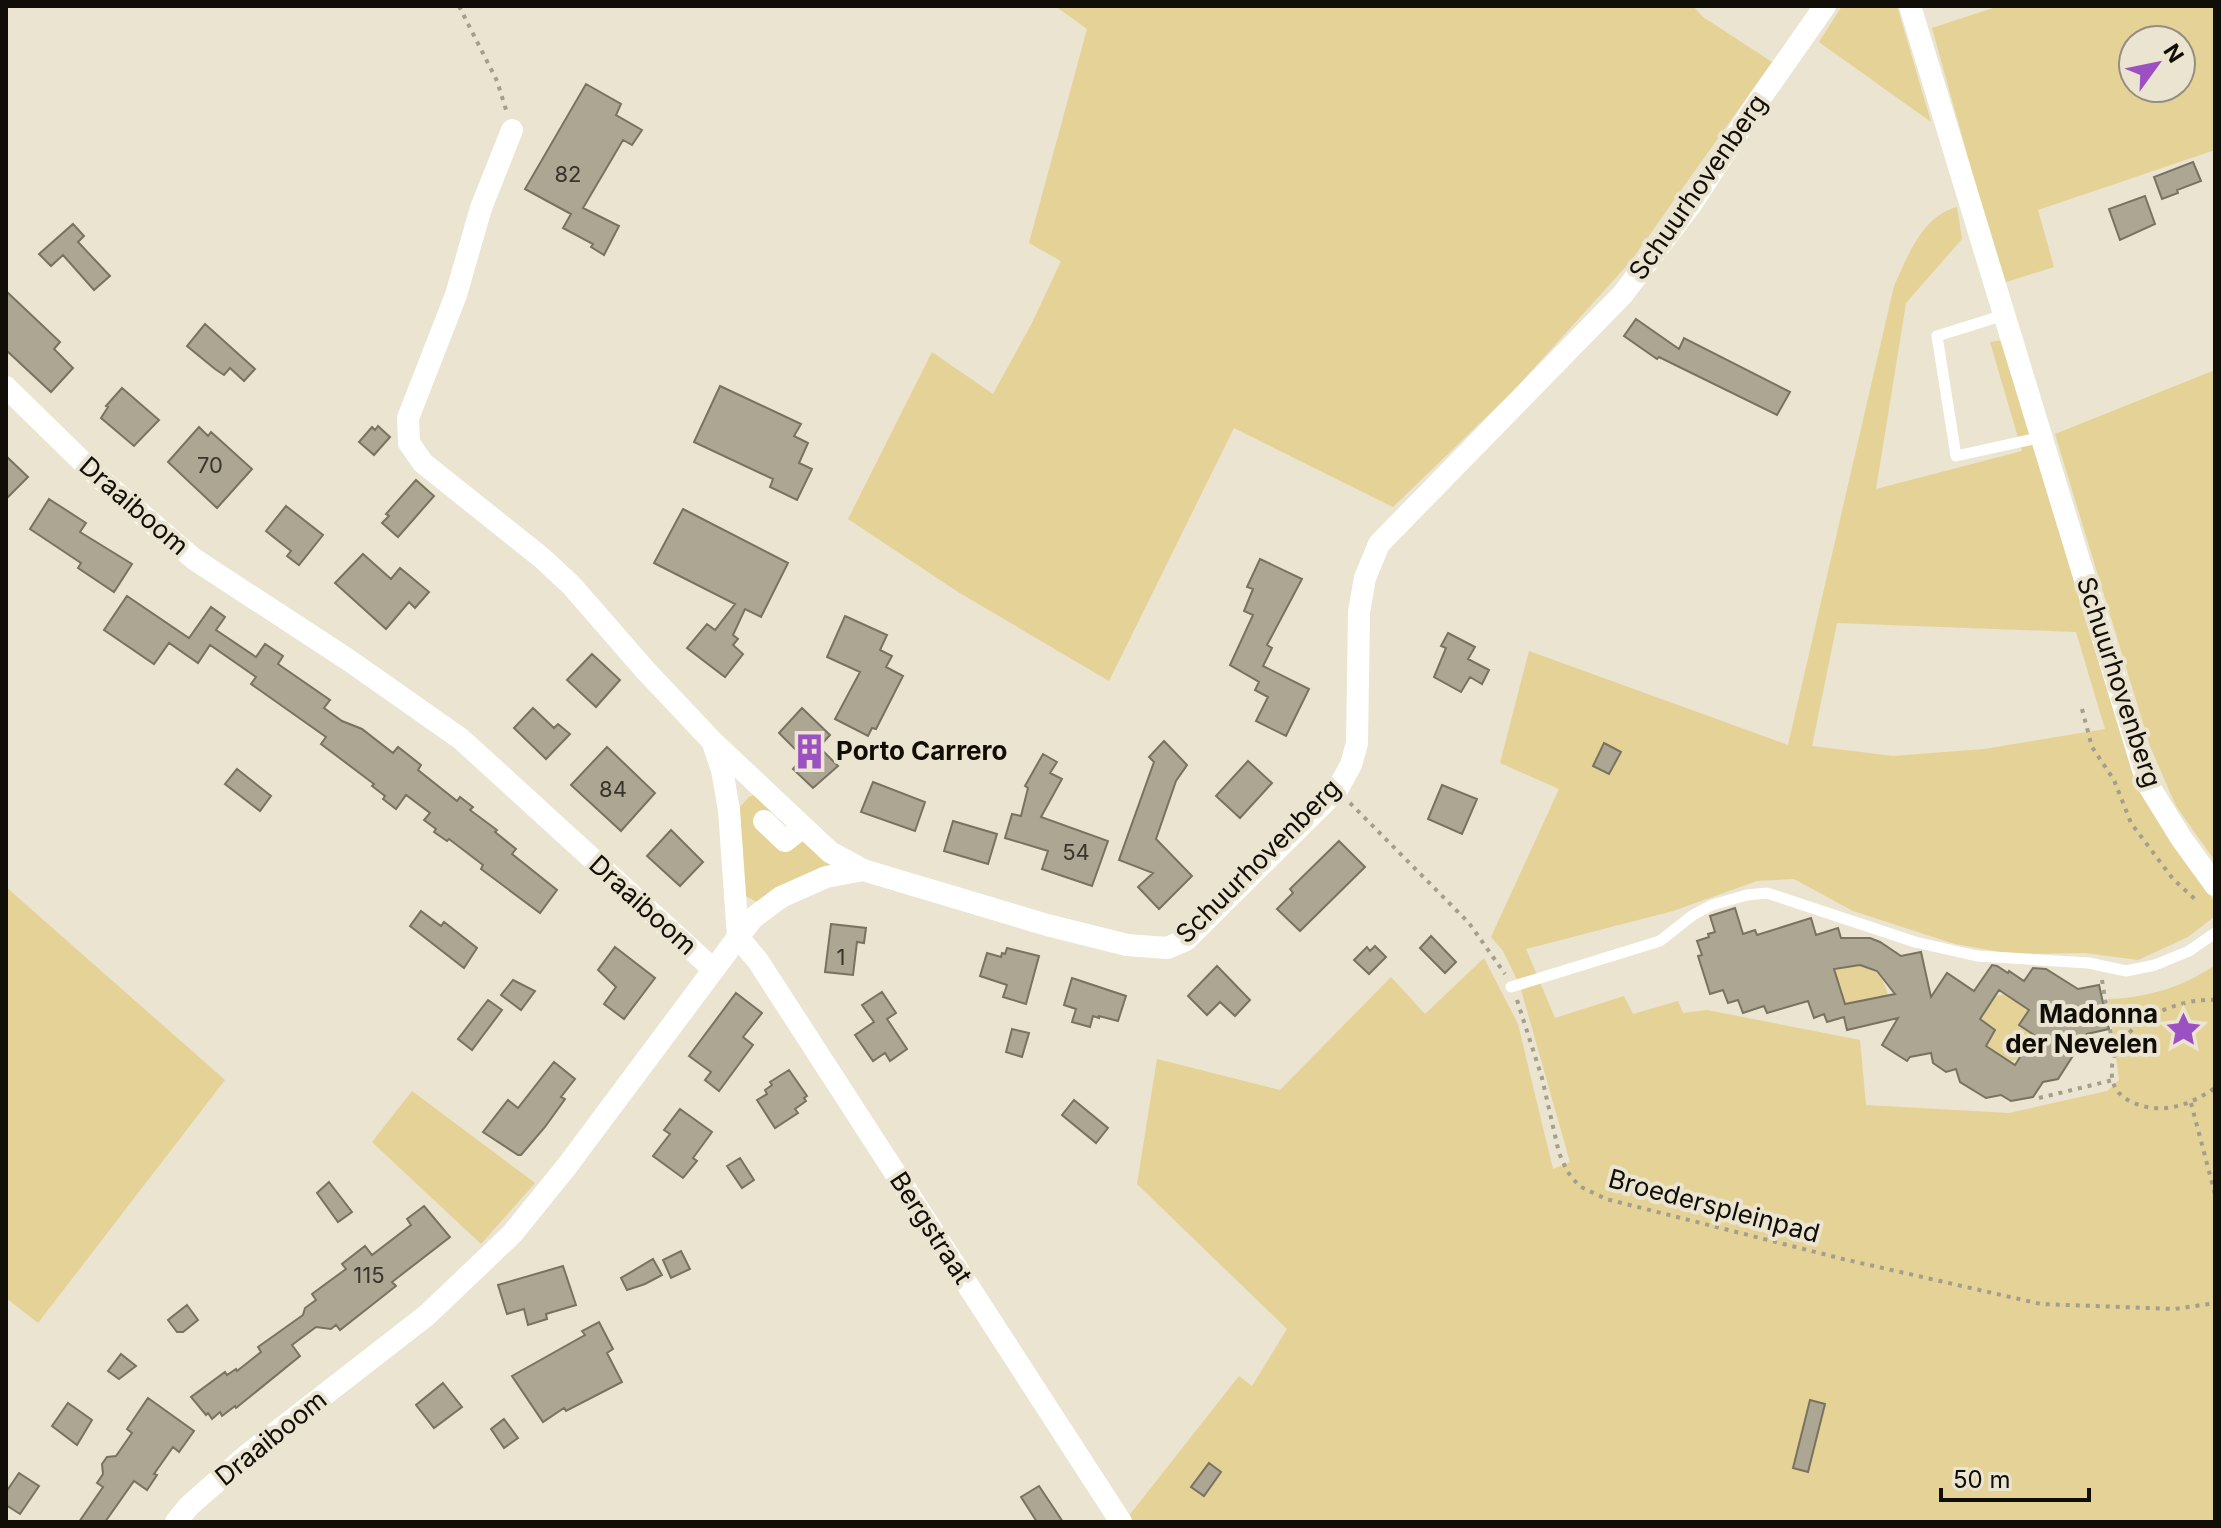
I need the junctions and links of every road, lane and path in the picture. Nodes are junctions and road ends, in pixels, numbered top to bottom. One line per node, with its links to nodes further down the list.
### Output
1 (459, 6): 4 (path)
2 (1825, 6): 10 (street, Schuurhovenberg)
3 (1910, 6): 5 (street, Schuurhovenberg)
4 (512, 130): 9 (street, Draaiboom)
5 (2004, 315): 7 (street, Schuurhovenberg); 7 (lane)
6 (6, 387): 18 (street, Draaiboom)
7 (2042, 437): 14 (street, Schuurhovenberg)
8 (2082, 709): 14 (path)
9 (713, 742): 12 (street, Draaiboom); 16 (street, Draaiboom)
10 (1337, 790): 13 (street, Schuurhovenberg); 19 (path, Broederspleinpad)
11 (764, 821): 12 (street)
12 (803, 827): 13 (street, Draaiboom)
13 (863, 870): 16 (street, Schuurhovenberg)
14 (2210, 892)
15 (2215, 933): 17 (lane)
16 (738, 937): 18 (street, Schuurhovenberg); 29 (street, Bergstraat)
17 (2099, 966): 19 (lane); 21 (path)
18 (713, 969): 28 (street, Draaiboom)
19 (1511, 987): 27 (path, Broederspleinpad)
20 (2215, 1000): 21 (path)
21 (2114, 1056): 22 (path)
22 (2113, 1080): 24 (path); 25 (path)
23 (2215, 1088): 25 (path)
24 (2039, 1098)
25 (2191, 1103): 26 (path)
26 (2215, 1194)
27 (2215, 1303)
28 (176, 1522)
29 (1121, 1522)

